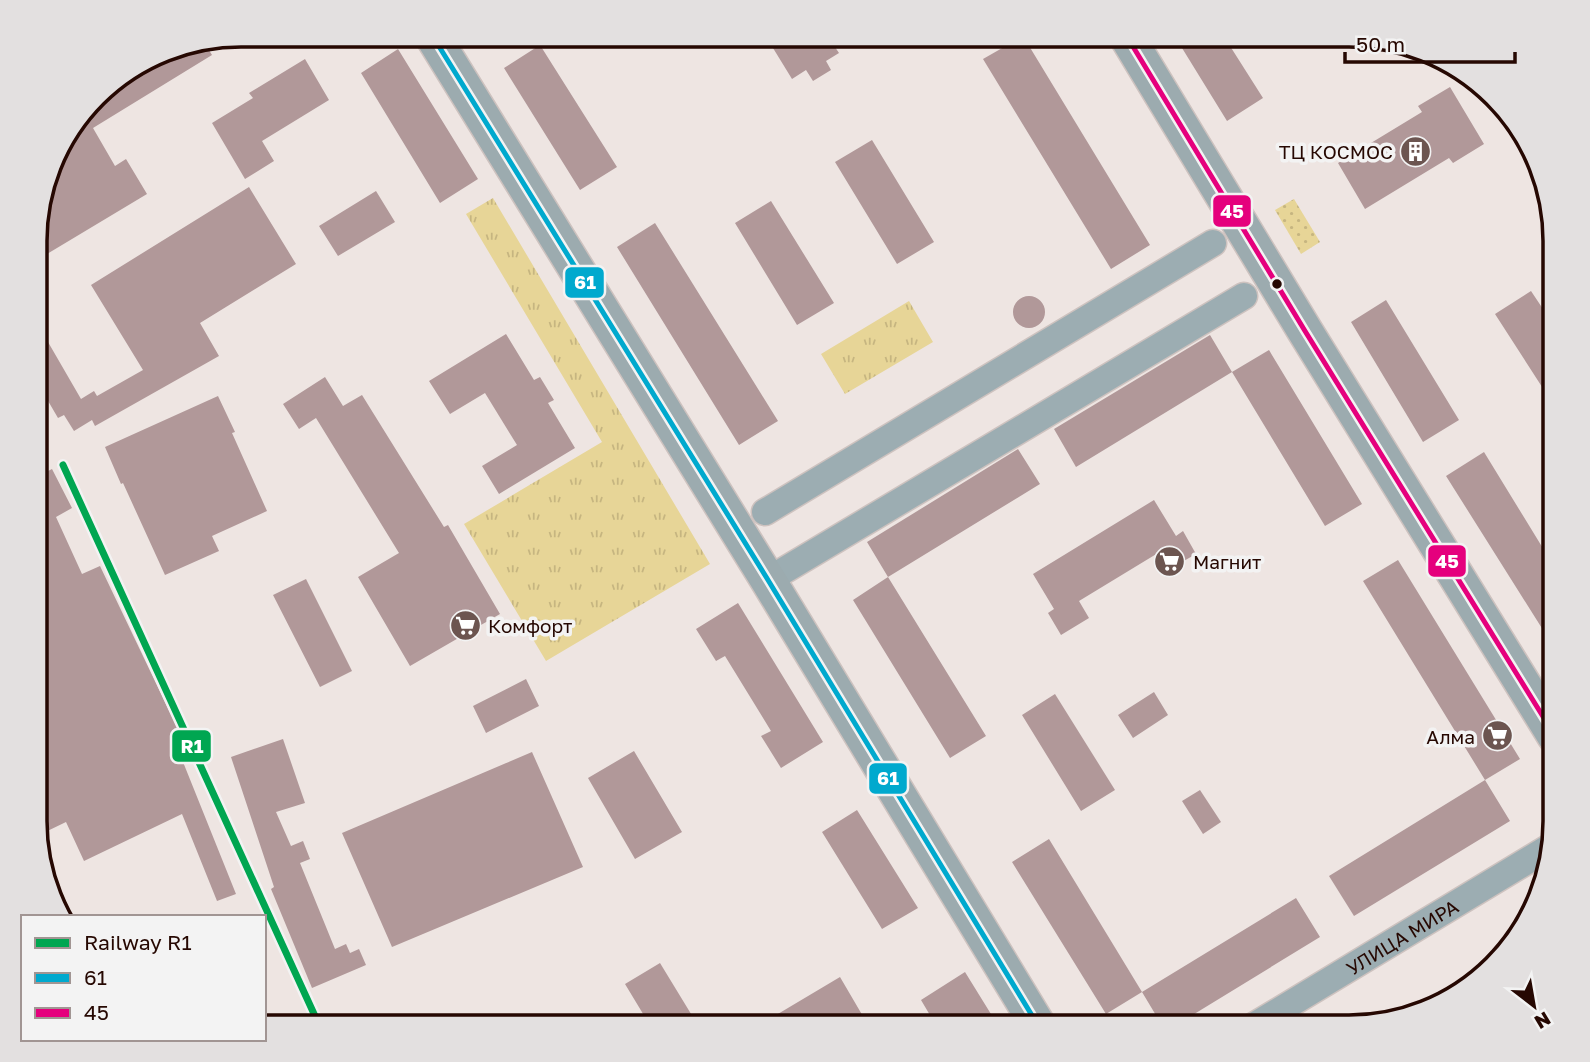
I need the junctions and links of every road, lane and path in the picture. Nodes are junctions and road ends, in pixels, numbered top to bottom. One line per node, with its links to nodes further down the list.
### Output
1 (439, 47): 6 (main road)
2 (1133, 47): 7 (main road)
3 (1213, 243): 5 (street)
4 (1244, 296): 6 (street)
5 (765, 512)
6 (768, 580): 9 (main road)
7 (1542, 715)
8 (1540, 853): 10 (street, УЛИЦА МИРА)
9 (1031, 1014)
10 (1273, 1014)

